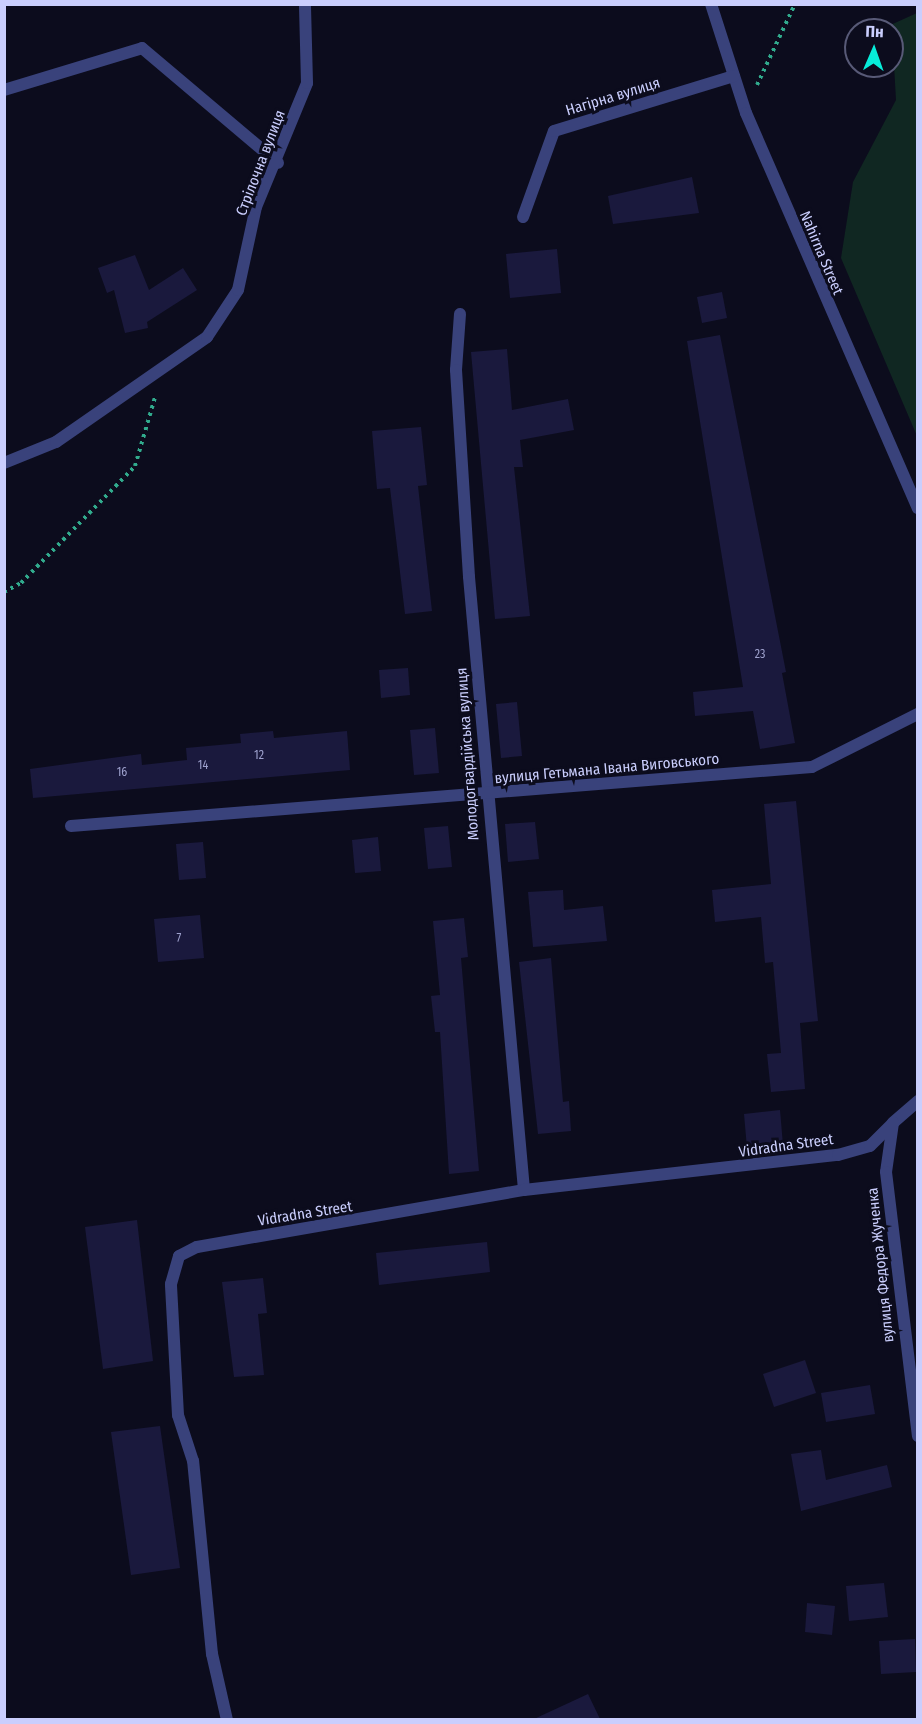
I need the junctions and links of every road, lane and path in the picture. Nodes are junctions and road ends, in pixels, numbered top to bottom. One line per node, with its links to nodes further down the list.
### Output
1 (305, 4): 7 (street, Стрілочна вулиця)
2 (711, 4): 4 (street, Nahirna Street)
3 (795, 4): 6 (path)
4 (734, 76): 6 (street, Nahirna Street); 8 (street, Нагірна вулиця)
5 (4, 90): 7 (street)
6 (746, 113): 12 (street, Nahirna Street)
7 (278, 163): 10 (street, Стрілочна вулиця)
8 (523, 217)
9 (460, 314): 15 (street, Молодогвардійська вулиця)
10 (159, 372): 11 (street, Стрілочна вулиця); 13 (path)
11 (4, 463)
12 (918, 508)
13 (4, 592)
14 (918, 714): 15 (street, вулиця Гетьмана Івана Виговського)
15 (485, 794): 16 (street, вулиця Гетьмана Івана Виговського); 19 (street, Молодогвардійська вулиця)
16 (71, 826)
17 (918, 1101): 18 (street)
18 (893, 1123): 19 (street, Vidradna Street); 20 (street, вулиця Федора Жученка)
19 (524, 1190): 21 (street, Vidradna Street)
20 (918, 1436)
21 (227, 1719)

